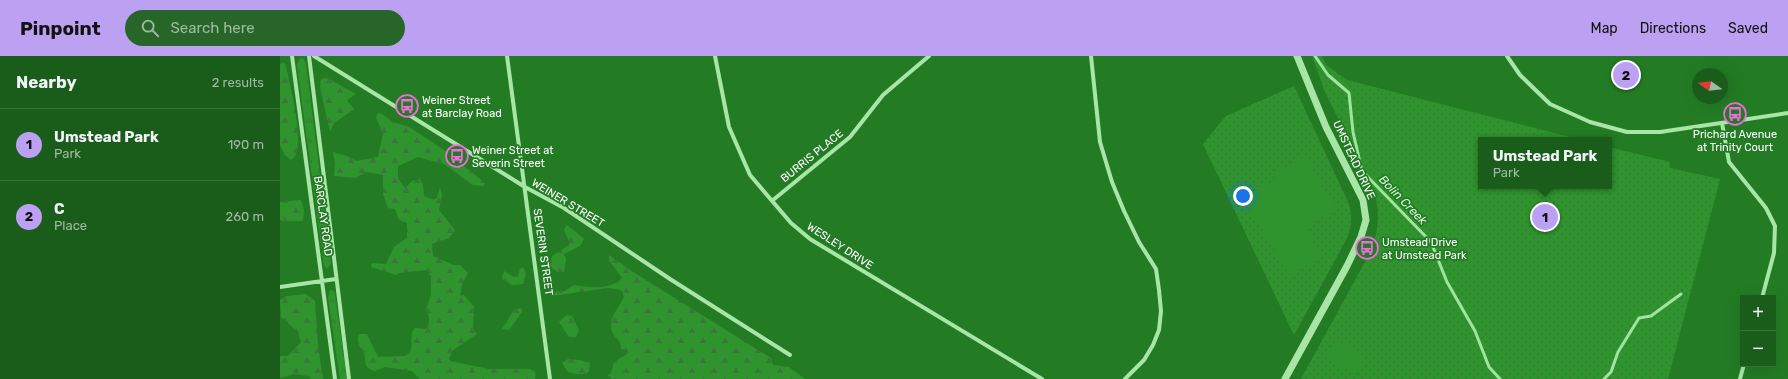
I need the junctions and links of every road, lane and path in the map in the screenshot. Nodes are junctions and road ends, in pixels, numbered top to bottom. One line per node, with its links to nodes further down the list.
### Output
1 (292, 56): 15 (street, BARCLAY ROAD)
2 (309, 56): 14 (street, BARCLAY ROAD)
3 (314, 56): 12 (street, WEINER STREET)
4 (507, 56): 12 (street, SEVERIN STREET)
5 (715, 56): 13 (street, WESLEY DRIVE)
6 (929, 56): 13 (street, BURRIS PLACE)
7 (1091, 56): 24 (street)
8 (1297, 56): 25 (street, UMSTEAD DRIVE)
9 (1507, 56): 11 (street)
10 (1788, 112): 11 (street)
11 (1722, 123): 17 (street)
12 (525, 187): 18 (street, WEINER STREET); 22 (street, SEVERIN STREET)
13 (773, 200): 23 (street, WESLEY DRIVE)
14 (336, 279): 15 (street); 21 (street, BARCLAY ROAD)
15 (322, 281): 16 (street); 20 (street, BARCLAY ROAD)
16 (280, 287)
17 (1763, 295)
18 (790, 355)
19 (1743, 367): 26 (street)
20 (335, 379)
21 (349, 379)
22 (550, 379)
23 (1042, 379)
24 (1125, 379)
25 (1285, 379)
26 (1740, 379)

